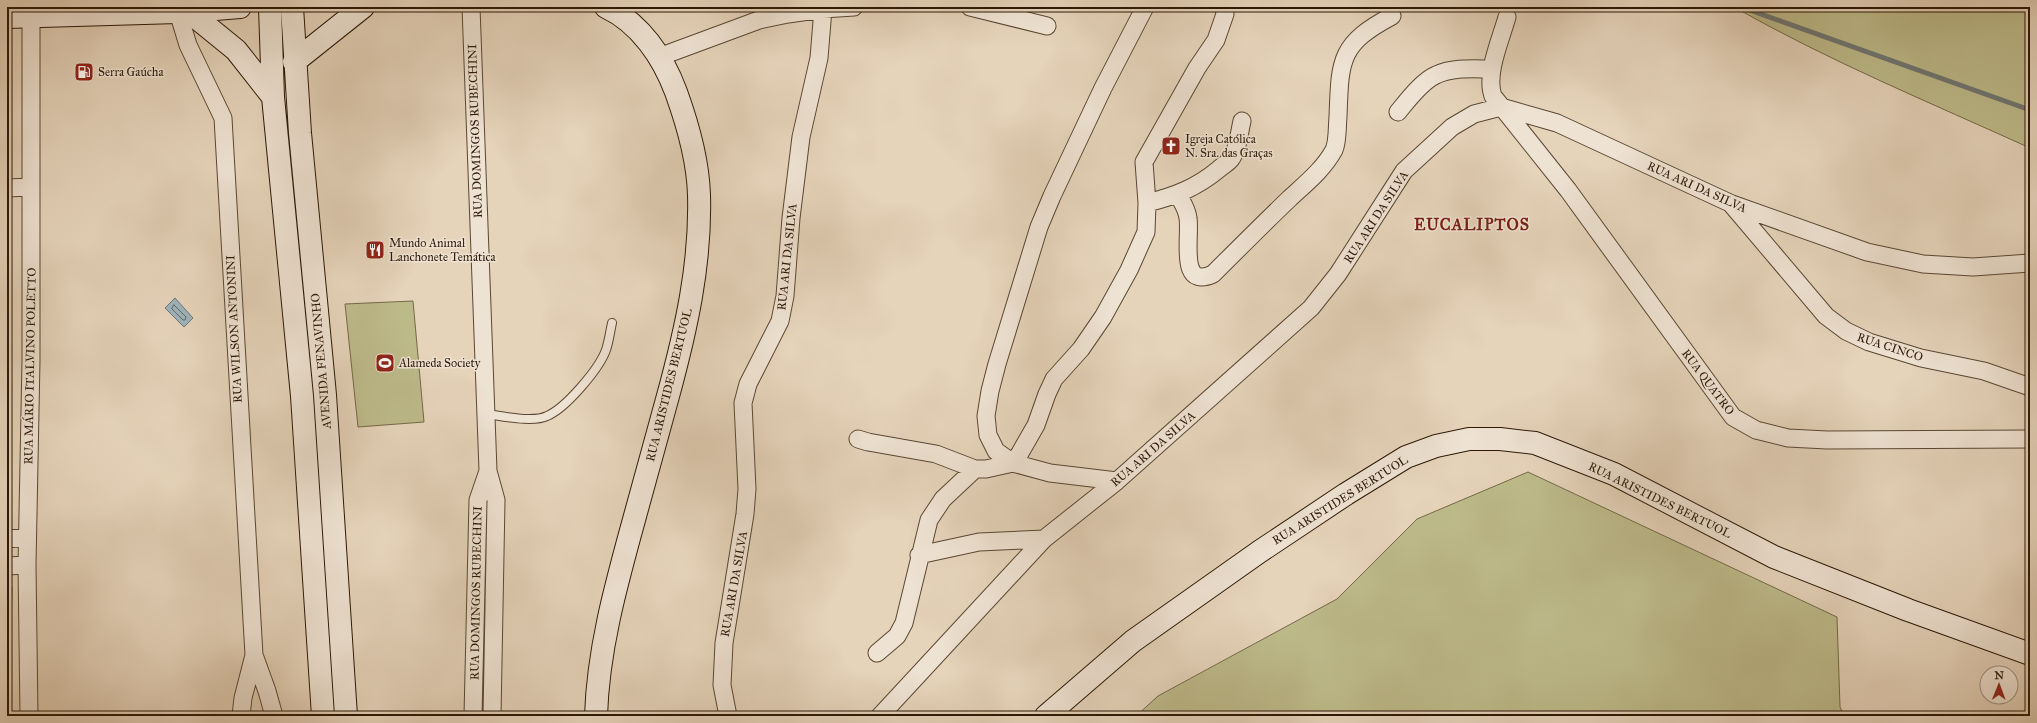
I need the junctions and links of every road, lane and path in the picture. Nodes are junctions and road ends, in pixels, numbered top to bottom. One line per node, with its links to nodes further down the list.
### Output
1 (240, 7): 13 (main road)
2 (270, 7): 21 (main road, AVENIDA FENAVINHO)
3 (292, 7): 19 (main road, AVENIDA FENAVINHO)
4 (363, 7): 19 (main road)
5 (471, 7): 39 (street, RUA DOMINGOS RUBECHINI)
6 (606, 7): 18 (main road, RUA ARISTIDES BERTUOL)
7 (854, 7): 11 (street)
8 (970, 7): 17 (street)
9 (1145, 7): 42 (street)
10 (1224, 7): 30 (street)
11 (823, 10): 18 (street); 67 (street, RUA ARI DA SILVA)
12 (31, 12): 13 (main road); 15 (main road); 27 (street, RUA MÁRIO ITALVINO POLETTO)
13 (183, 12): 21 (main road); 58 (street, RUA WILSON ANTONINI)
14 (1392, 16): 29 (street)
15 (7, 17)
16 (1508, 17): 20 (street, RUA QUATRO)
17 (1047, 26)
18 (659, 57): 66 (main road, RUA ARISTIDES BERTUOL)
19 (294, 62): 25 (main road, AVENIDA FENAVINHO)
20 (1492, 68): 22 (street, RUA QUATRO); 23 (street)
21 (273, 96): 26 (main road, AVENIDA FENAVINHO)
22 (1501, 107): 31 (street, RUA ARI DA SILVA); 41 (street, RUA QUATRO); 45 (street, RUA ARI DA SILVA)
23 (1398, 112)
24 (1242, 121): 29 (street)
25 (300, 133): 26 (main road); 33 (main road, AVENIDA FENAVINHO)
26 (277, 136): 34 (main road, AVENIDA FENAVINHO)
27 (31, 187): 28 (street); 48 (street, RUA MÁRIO ITALVINO POLETTO)
28 (7, 188)
29 (1178, 195): 30 (street)
30 (1147, 203): 42 (street)
31 (1732, 204): 32 (street, RUA ARI DA SILVA); 36 (street, RUA CINCO)
32 (2030, 264)
33 (312, 266): 34 (main road); 37 (main road, AVENIDA FENAVINHO)
34 (290, 268): 38 (main road, AVENIDA FENAVINHO)
35 (612, 323): 39 (lane)
36 (2030, 387)
37 (325, 395): 38 (main road); 47 (main road, AVENIDA FENAVINHO)
38 (302, 396): 46 (main road, AVENIDA FENAVINHO)
39 (486, 414): 44 (street, RUA DOMINGOS RUBECHINI)
40 (858, 439): 43 (street)
41 (2030, 439)
42 (1013, 463): 43 (street); 45 (street)
43 (975, 469): 51 (street)
44 (488, 471): 64 (street, RUA DOMINGOS RUBECHINI); 65 (street, RUA DOMINGOS RUBECHINI)
45 (1117, 481): 50 (street, RUA ARI DA SILVA)
46 (311, 524): 47 (main road); 55 (main road, AVENIDA FENAVINHO)
47 (333, 524): 54 (main road, AVENIDA FENAVINHO)
48 (27, 538): 49 (street); 52 (street, RUA MÁRIO ITALVINO POLETTO)
49 (7, 539)
50 (1044, 539): 51 (street); 68 (street, RUA ARI DA SILVA)
51 (919, 555): 56 (street)
52 (27, 565): 53 (street); 59 (street, RUA MÁRIO ITALVINO POLETTO)
53 (7, 566)
54 (341, 650): 55 (main road); 63 (main road, AVENIDA FENAVINHO)
55 (318, 652): 62 (main road, AVENIDA FENAVINHO)
56 (877, 653)
57 (2030, 654): 69 (main road, RUA ARISTIDES BERTUOL)
58 (254, 655): 60 (street, RUA WILSON ANTONINI); 61 (street, RUA WILSON ANTONINI)
59 (29, 716)
60 (241, 716)
61 (274, 716)
62 (323, 716)
63 (346, 716)
64 (473, 716)
65 (492, 716)
66 (596, 716)
67 (728, 716)
68 (880, 716)
69 (1046, 716)

